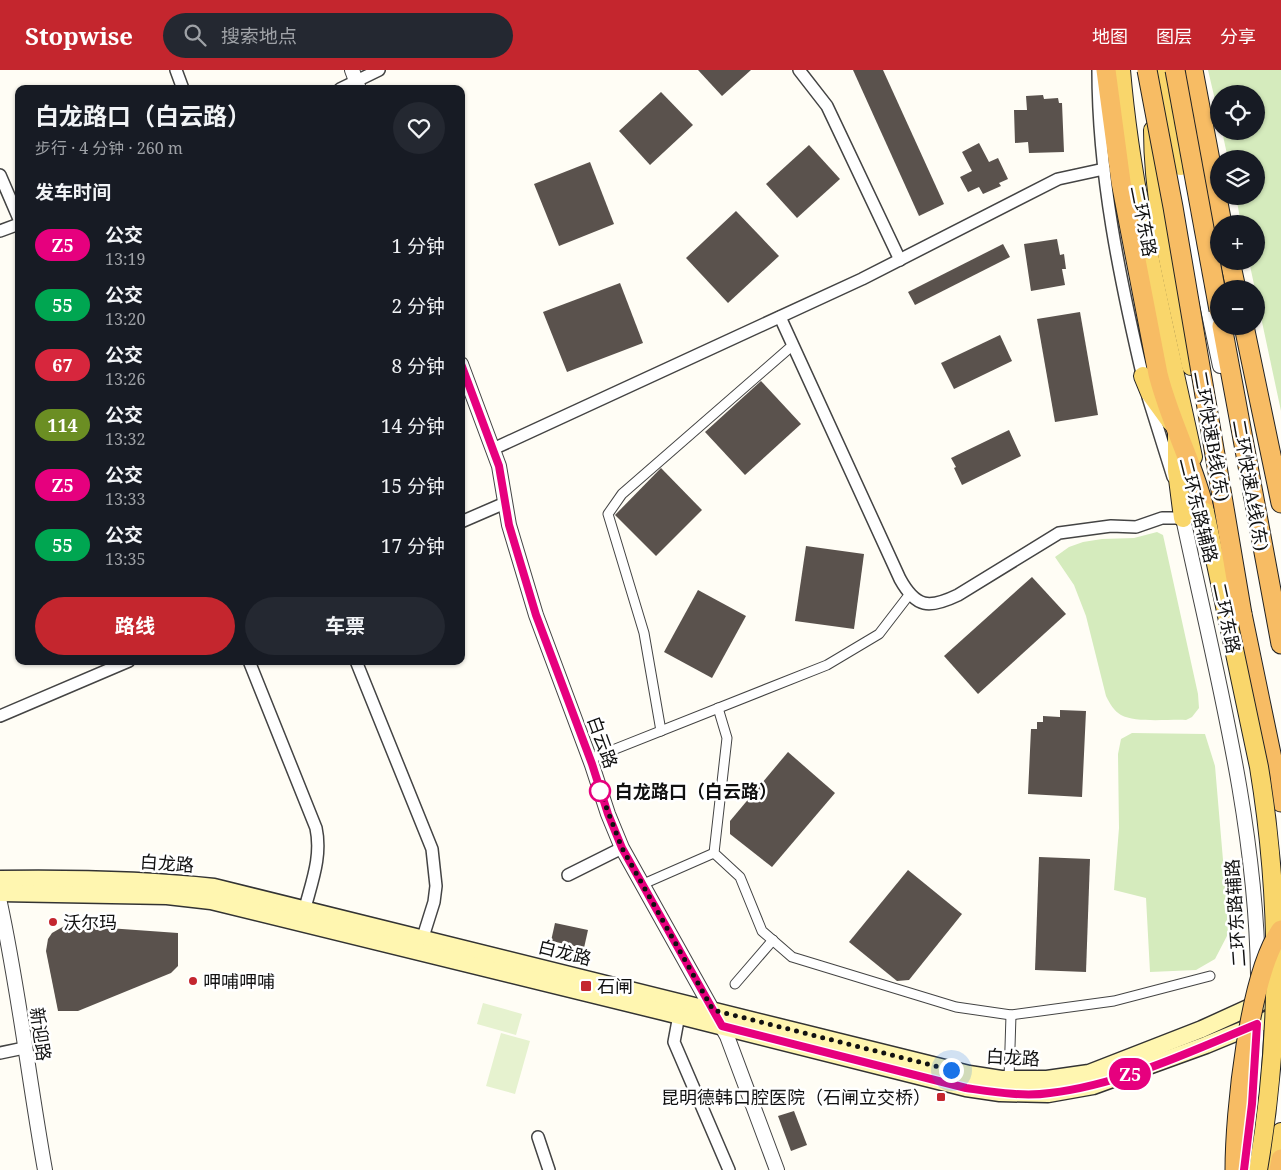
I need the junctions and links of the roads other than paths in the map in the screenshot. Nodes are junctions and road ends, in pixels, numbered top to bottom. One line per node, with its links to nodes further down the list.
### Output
1 (176, 70): 14 (street)
2 (379, 70): 13 (street)
3 (799, 70): 22 (street)
4 (1098, 70): 16 (street, 二环东路辅路)
5 (1106, 70): 31 (highway)
6 (1121, 70): 28 (main road, 二环东路)
7 (1147, 70): 49 (highway, 二环快速B线(东), bridge)
8 (1154, 70): 35 (main road, 二环东路)
9 (1160, 70): 15 (main road)
10 (1175, 70): 23 (highway, bridge)
11 (1181, 70): 15 (street)
12 (1193, 70): 19 (highway)
13 (355, 80)
14 (182, 85)
15 (1181, 166): 39 (street)
16 (1104, 169): 22 (street); 30 (street, 二环东路辅路)
17 (0, 176): 18 (street)
18 (15, 210)
19 (1220, 215)
20 (15, 225): 21 (street)
21 (0, 231)
22 (900, 260): 24 (street)
23 (1214, 280)
24 (780, 317): 27 (street); 32 (street)
25 (1224, 335): 39 (highway, 二环快速A线(东))
26 (1246, 335): 34 (highway)
27 (793, 345): 38 (street); 46 (street)
28 (1176, 372): 31 (main road); 35 (main road, 二环东路)
29 (465, 375): 32 (street, 白云路)
30 (1143, 376): 31 (main road); 36 (street, 二环东路辅路)
31 (1177, 433): 35 (highway); 36 (main road)
32 (493, 450): 33 (street, 白云路)
33 (505, 503): 37 (street); 47 (street, 白云路)
34 (1281, 503)
35 (1213, 511): 48 (main road, 二环东路, bridge); 83 (main road, 二环东路, bridge)
36 (1183, 518): 38 (street); 64 (street, 二环东路辅路)
37 (465, 520)
38 (909, 596): 44 (street)
39 (1280, 641): 40 (street)
40 (1281, 653)
41 (120, 665): 45 (street)
42 (251, 665): 57 (street)
43 (358, 665): 59 (street)
44 (718, 708): 46 (street); 51 (street)
45 (0, 716)
46 (660, 731): 47 (street)
47 (590, 759): 50 (street, 白云路)
48 (1281, 795)
49 (1281, 802)
50 (622, 848): 52 (street); 54 (street, 白云路)
51 (714, 853): 54 (street); 60 (street)
52 (568, 875)
53 (0, 879): 57 (main road, 白龙路)
54 (641, 885): 65 (street, 白云路)
55 (0, 893): 68 (main road, 白龙路)
56 (0, 903): 71 (street, 新迎路)
57 (306, 908): 59 (main road, 白龙路)
58 (1281, 930): 81 (highway, bridge)
59 (423, 937): 65 (main road, 白龙路)
60 (773, 940): 62 (street); 66 (street)
61 (1210, 976): 66 (street)
62 (735, 984)
63 (1281, 993): 64 (main road, 白龙路)
64 (1258, 1004): 69 (street, 二环东路辅路); 73 (main road, 白龙路)
65 (713, 1010): 70 (street, 白云路); 73 (main road, 白龙路)
66 (1011, 1014): 73 (street)
67 (1281, 1014): 69 (main road, 白龙路)
68 (679, 1015): 70 (main road, 白龙路); 79 (street)
69 (1257, 1024): 70 (main road, 白龙路); 82 (street, 二环东路辅路)
70 (722, 1026): 80 (street, 白云路)
71 (24, 1048): 72 (street); 77 (street, 新迎路)
72 (0, 1053)
73 (1009, 1079)
74 (1281, 1132): 84 (main road)
75 (538, 1137): 78 (street)
76 (1281, 1159): 85 (highway)
77 (45, 1170)
78 (549, 1170)
79 (729, 1170)
80 (777, 1170)
81 (1235, 1170)
82 (1244, 1170)
83 (1258, 1170)
84 (1275, 1170)
85 (1279, 1170)

